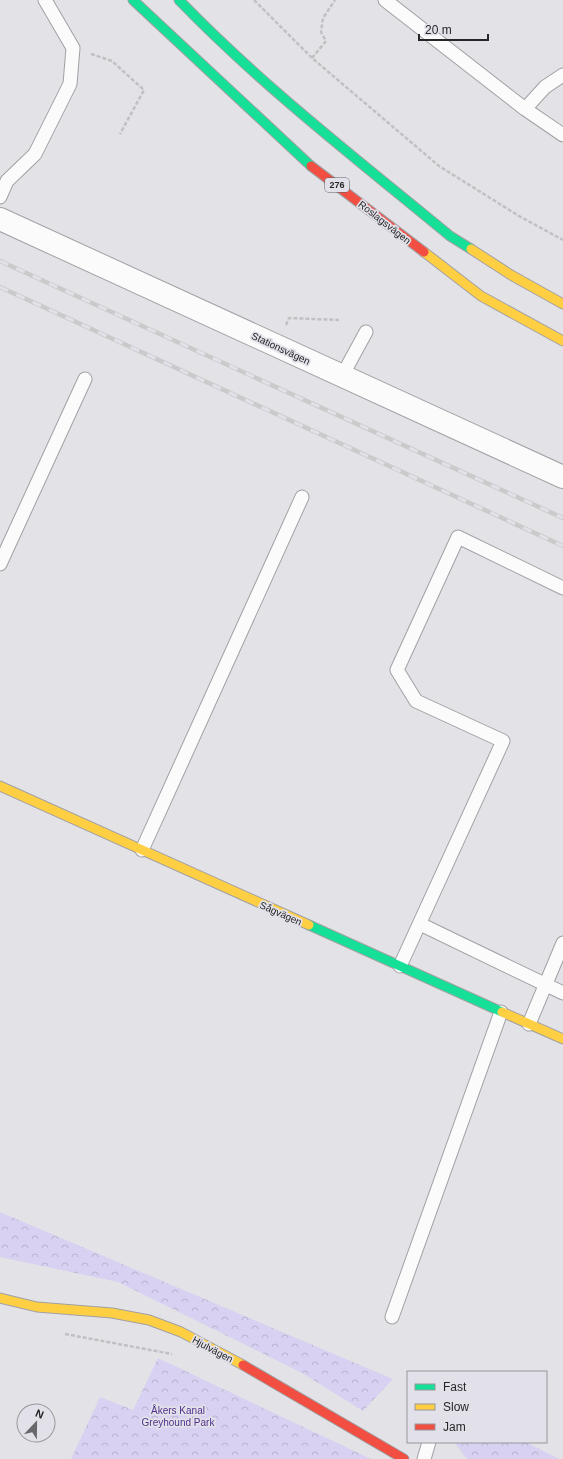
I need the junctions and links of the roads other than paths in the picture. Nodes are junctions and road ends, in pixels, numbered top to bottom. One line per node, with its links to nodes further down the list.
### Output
1 (44, 0): 8 (lane)
2 (133, 0): 13 (street, Roslagsvägen / 276)
3 (179, 0): 11 (street)
4 (385, 0): 6 (lane)
5 (563, 75): 6 (lane)
6 (525, 109): 7 (lane)
7 (563, 135)
8 (4, 180): 9 (lane)
9 (0, 197)
10 (0, 219): 14 (street, Stationsvägen)
11 (563, 304)
12 (366, 332): 14 (lane)
13 (563, 341)
14 (342, 376): 16 (street, Stationsvägen)
15 (85, 379): 18 (lane)
16 (563, 477)
17 (302, 497): 21 (lane)
18 (0, 564)
19 (563, 588): 22 (lane)
20 (0, 786): 21 (street, Sågvägen)
21 (142, 850): 24 (street, Sågvägen)
22 (420, 924): 24 (lane); 25 (lane)
23 (563, 943): 25 (lane)
24 (400, 966): 27 (street, Sågvägen)
25 (546, 985): 26 (lane); 28 (lane)
26 (563, 993)
27 (501, 1012): 28 (street, Sågvägen); 31 (lane)
28 (529, 1024): 29 (street, Sågvägen)
29 (563, 1039)
30 (0, 1298): 33 (street, Hjulvägen)
31 (392, 1317)
32 (429, 1443): 34 (lane)
33 (404, 1459)
34 (424, 1459)

